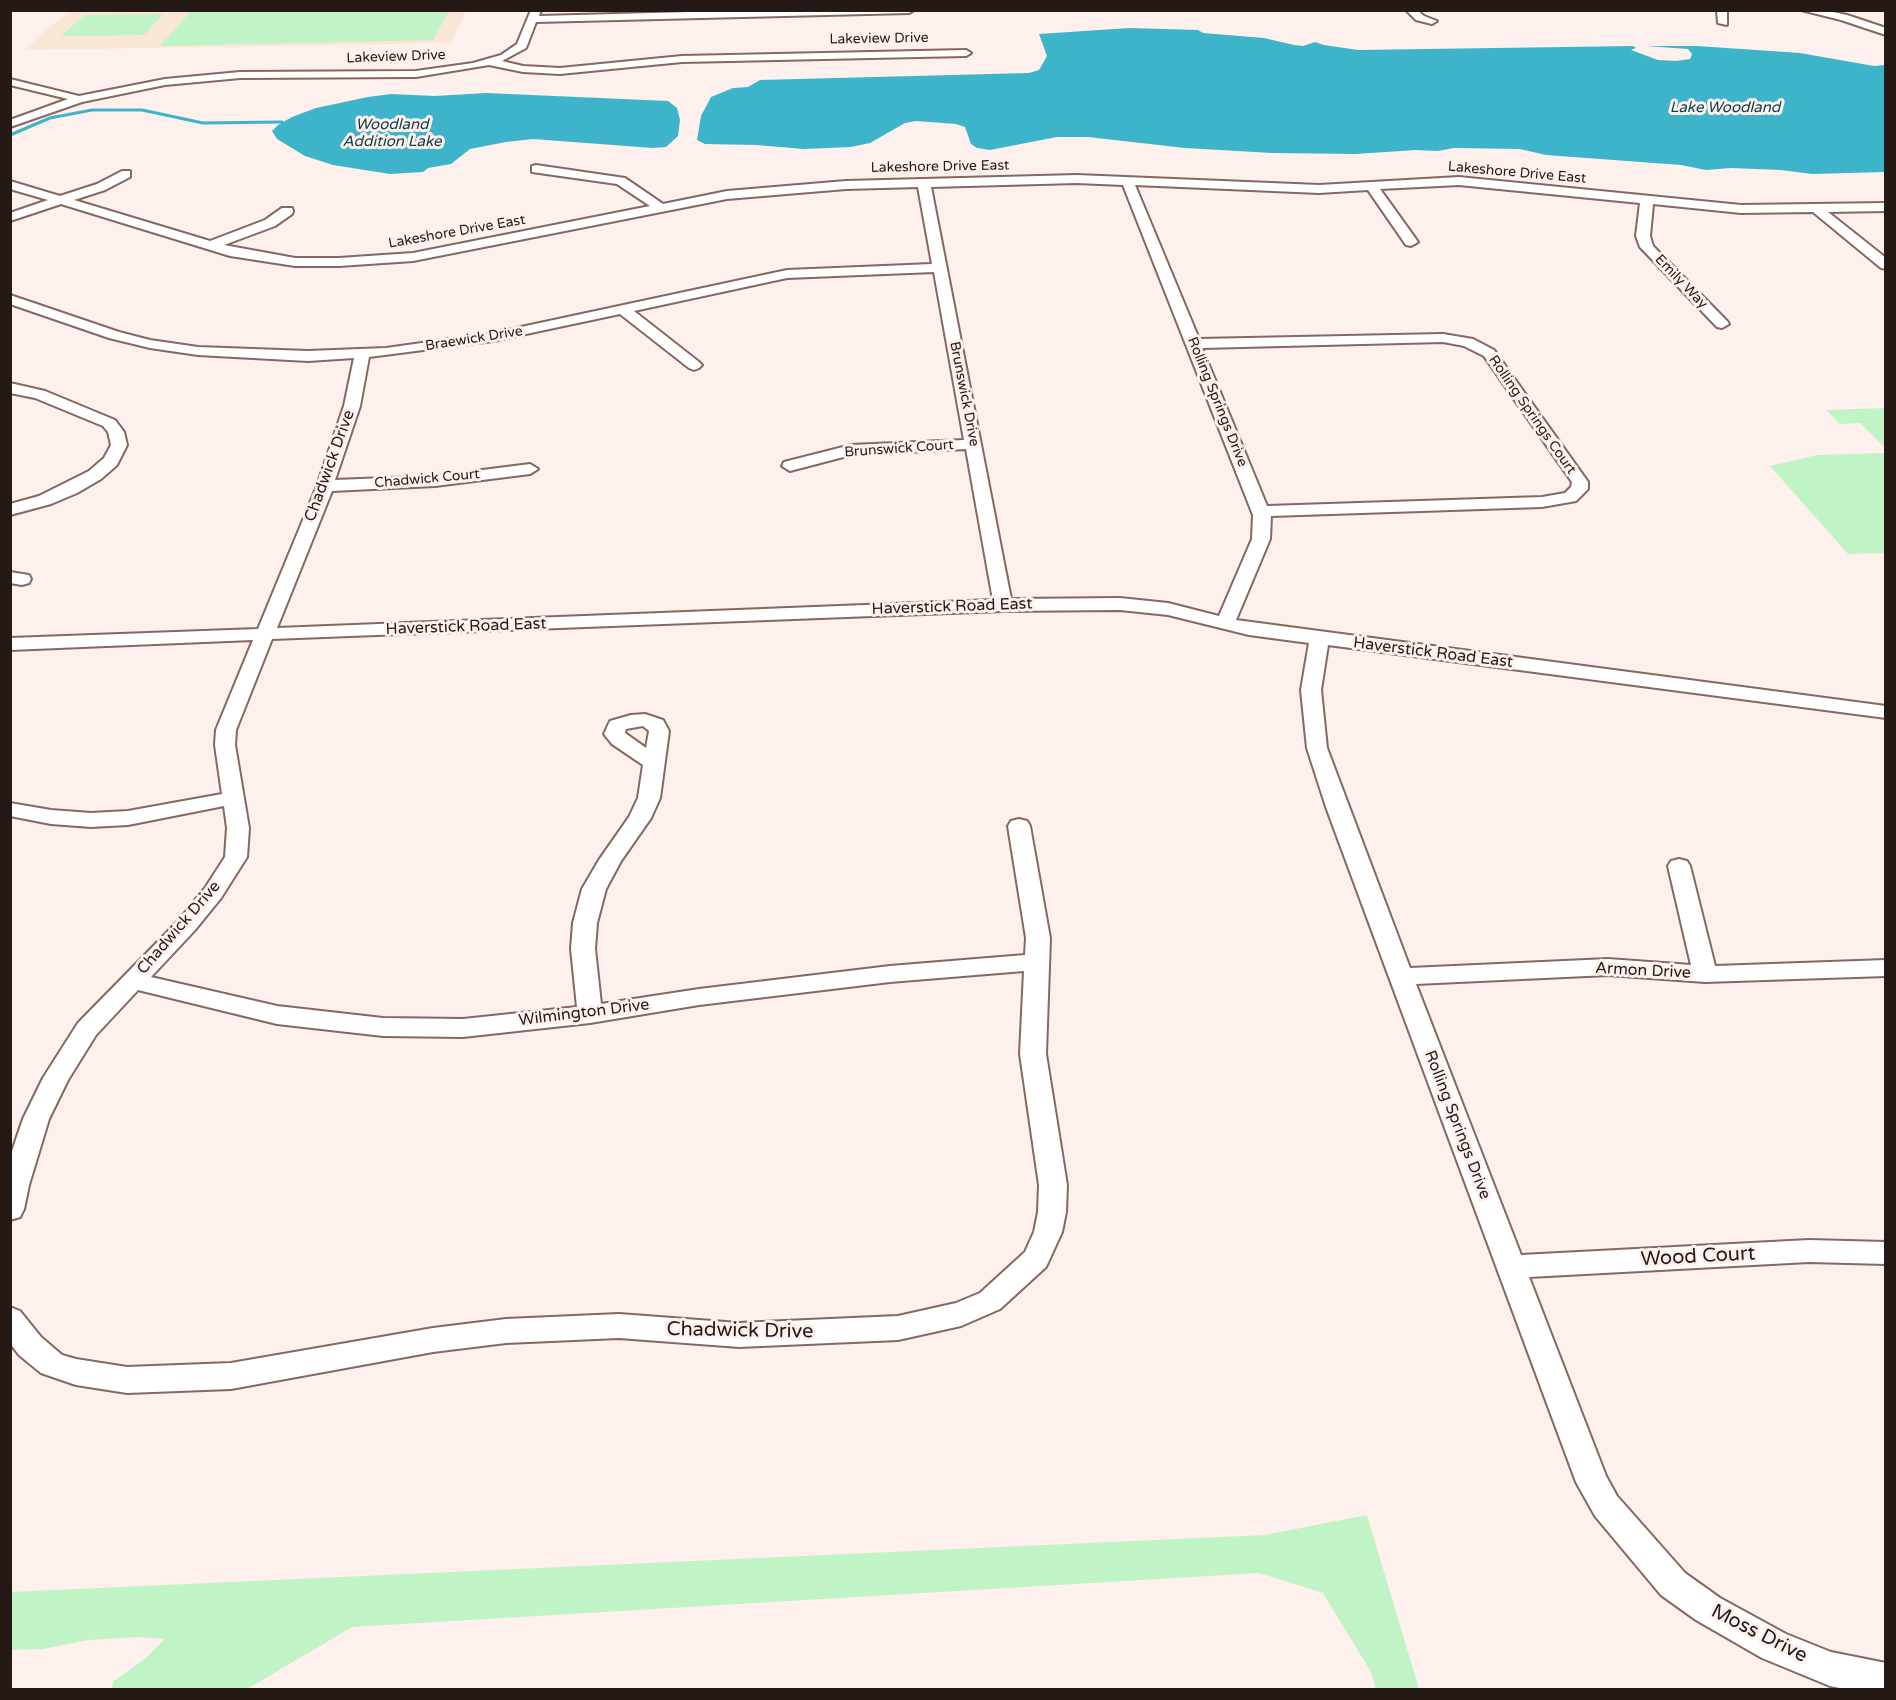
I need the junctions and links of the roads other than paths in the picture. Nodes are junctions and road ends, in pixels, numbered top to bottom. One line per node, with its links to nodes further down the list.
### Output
1 (909, 10): 7 (street)
2 (1411, 10): 8 (street)
3 (1722, 10): 9 (street)
4 (1806, 10): 6 (street)
5 (1843, 10): 6 (street)
6 (1825, 13): 10 (street)
7 (534, 15): 12 (street)
8 (1432, 21)
9 (1723, 22)
10 (1886, 32)
11 (966, 52): 12 (street, Lakeview Drive)
12 (490, 62): 14 (street, Lakeview Drive)
13 (10, 82): 14 (street)
14 (79, 99): 15 (street, Lakeview Drive)
15 (10, 124)
16 (536, 169): 24 (street)
17 (126, 174): 22 (street)
18 (1128, 182): 19 (street, Lakeshore Drive East); 21 (street, Lakeshore Drive East); 36 (street, Rolling Springs Drive)
19 (924, 183): 24 (street, Lakeshore Drive East); 32 (street, Brunswick Drive)
20 (10, 185): 22 (street, Lakeshore Drive East)
21 (1372, 186): 23 (street, Lakeshore Drive East); 29 (street)
22 (61, 200): 28 (street); 30 (street, Lakeshore Drive East)
23 (1647, 201): 26 (street, Lakeshore Drive East); 35 (street, Emily Way)
24 (659, 207): 30 (street, Lakeshore Drive East)
25 (1886, 207): 26 (street, Lakeshore Drive East)
26 (1817, 209): 31 (street)
27 (287, 211): 30 (street)
28 (10, 218)
29 (1411, 242)
30 (210, 246)
31 (1886, 264)
32 (940, 268): 34 (street, Braewick Drive); 40 (street, Brunswick Drive)
33 (10, 299): 37 (street, Braewick Drive)
34 (622, 309): 37 (street, Braewick Drive); 38 (street)
35 (1722, 324)
36 (1193, 344): 45 (street, Rolling Springs Drive); 45 (street, Rolling Springs Court)
37 (363, 354): 43 (street, Chadwick Drive)
38 (694, 365)
39 (10, 388): 44 (street)
40 (973, 444): 41 (street, Brunswick Court); 46 (street, Brunswick Drive)
41 (790, 466)
42 (530, 469): 43 (street, Chadwick Court)
43 (325, 486): 48 (street, Chadwick Drive)
44 (10, 510)
45 (1261, 510): 47 (street, Rolling Springs Drive)
46 (1003, 605): 47 (street, Haverstick Road East); 48 (street, Haverstick Road East)
47 (1225, 624): 49 (street, Haverstick Road East)
48 (264, 635): 50 (street, Haverstick Road East); 53 (street, Chadwick Drive)
49 (1319, 638): 51 (street, Haverstick Road East); 60 (street, Rolling Springs Drive)
50 (10, 644)
51 (1886, 712)
52 (654, 763): 62 (street)
53 (234, 798): 54 (street); 61 (street, Chadwick Drive)
54 (10, 809)
55 (1018, 826): 57 (street, Chadwick Drive)
56 (1679, 866): 59 (street)
57 (1037, 962): 62 (street, Wilmington Drive); 66 (street, Chadwick Drive)
58 (1886, 968): 59 (street, Armon Drive)
59 (1705, 974): 60 (street, Armon Drive)
60 (1401, 977): 65 (street, Rolling Springs Drive)
61 (133, 981): 62 (street, Wilmington Drive); 63 (street, Chadwick Drive)
62 (590, 1014)
63 (10, 1209)
64 (1886, 1253): 65 (street, Wood Court)
65 (1510, 1267): 67 (street, Rolling Springs Drive)
66 (10, 1320)
67 (1673, 1584): 68 (street, Moss Drive)
68 (1886, 1680)

